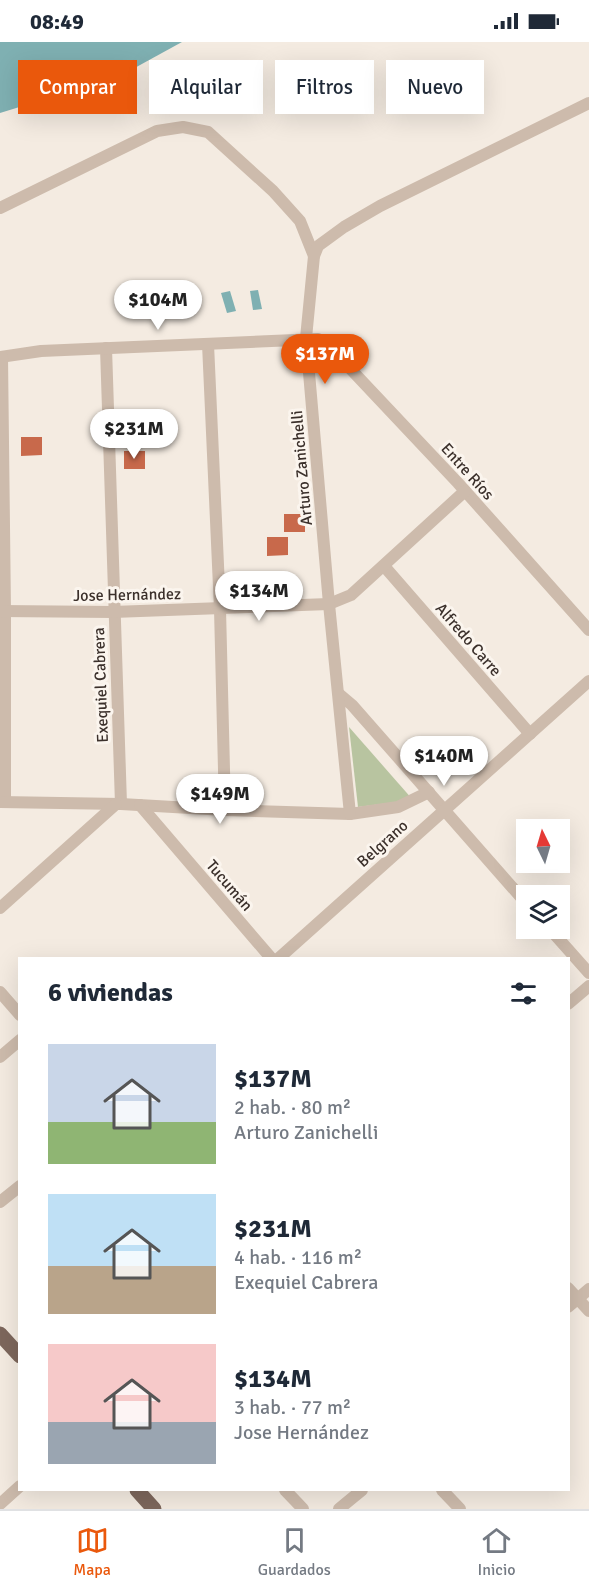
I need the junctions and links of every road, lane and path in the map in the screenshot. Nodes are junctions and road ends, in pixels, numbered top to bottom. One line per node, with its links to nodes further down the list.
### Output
1 (589, 103): 3 (street)
2 (0, 208): 3 (street)
3 (314, 256): 4 (street, Arturo Zanichelli)
4 (312, 339): 5 (street); 8 (street, Entre Ríos); 10 (street, Arturo Zanichelli)
5 (208, 344): 6 (street); 11 (street)
6 (106, 348): 7 (street); 13 (street, Exequiel Cabrera)
7 (1, 357): 12 (street)
8 (465, 491): 9 (street, Jose Hernández); 14 (street, Entre Ríos)
9 (384, 566): 10 (street, Jose Hernández); 17 (street, Alfredo Carre)
10 (329, 604): 11 (street, Jose Hernández); 16 (street, Arturo Zanichelli)
11 (220, 609): 13 (street, Jose Hernández); 22 (street)
12 (3, 611): 13 (street, Jose Hernández); 19 (street)
13 (113, 612): 20 (street, Exequiel Cabrera)
14 (589, 630)
15 (589, 681): 17 (street, Belgrano)
16 (339, 694): 18 (street); 24 (street, Arturo Zanichelli)
17 (530, 734): 23 (street, Belgrano)
18 (429, 792): 23 (street); 24 (street)
19 (3, 802): 20 (street)
20 (118, 804): 21 (street); 26 (street)
21 (140, 805): 22 (street); 28 (street, Tucumán)
22 (225, 810): 24 (street)
23 (444, 810): 25 (street); 29 (street, Belgrano)
24 (350, 814)
25 (516, 892)
26 (0, 908)
27 (559, 939): 30 (street)
28 (270, 957)
29 (280, 957)
30 (589, 974)
31 (589, 986): 33 (street)
32 (0, 992): 34 (street)
33 (570, 1002)
34 (18, 1013)
35 (18, 1042): 36 (street)
36 (0, 1057)
37 (18, 1188): 38 (street)
38 (0, 1202)
39 (589, 1289): 41 (street)
40 (570, 1290): 41 (street)
41 (578, 1299): 42 (street); 43 (street)
42 (570, 1305)
43 (589, 1311)
44 (0, 1334): 45 (main road)
45 (18, 1354)
46 (18, 1488): 51 (street)
47 (138, 1491): 52 (main road)
48 (286, 1491): 53 (street)
49 (361, 1491): 54 (street)
50 (443, 1491): 55 (street)
51 (0, 1504)
52 (154, 1509)
53 (303, 1509)
54 (339, 1509)
55 (460, 1509)

